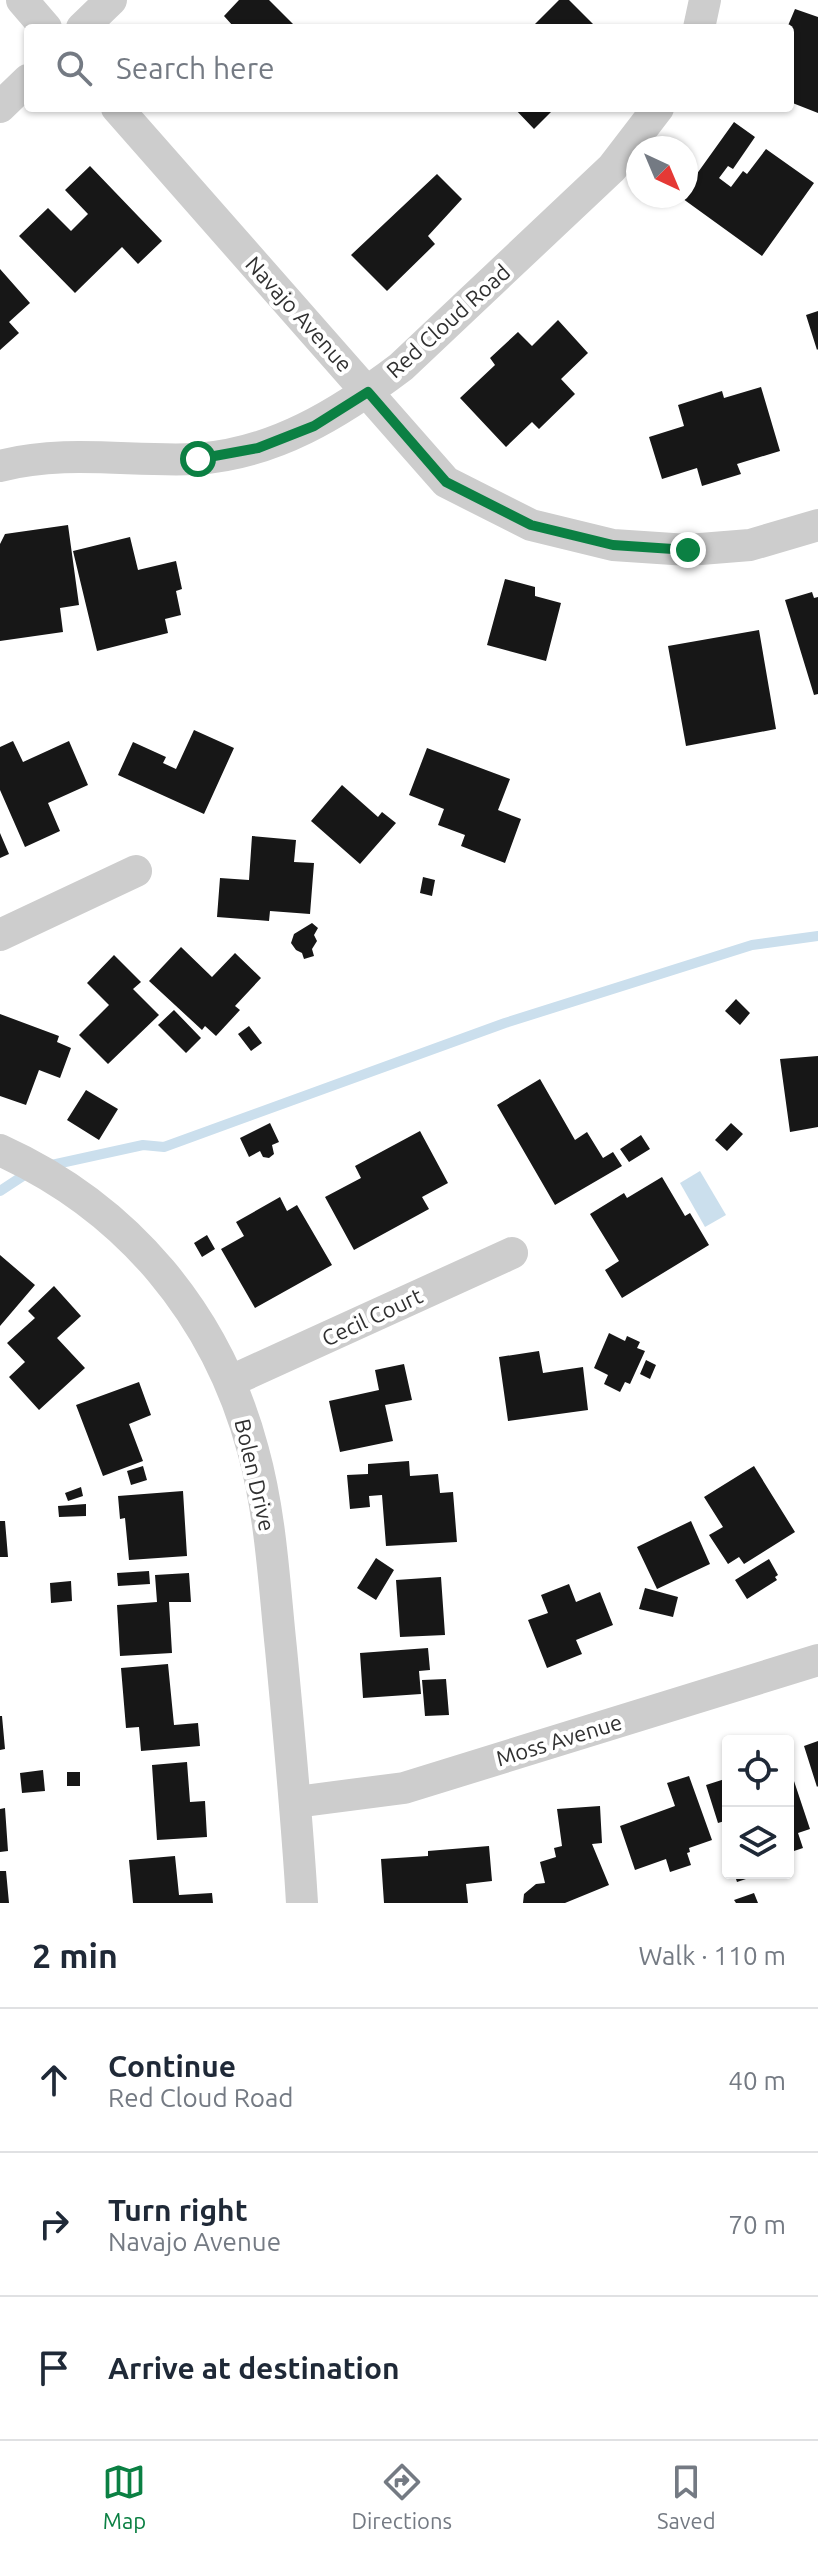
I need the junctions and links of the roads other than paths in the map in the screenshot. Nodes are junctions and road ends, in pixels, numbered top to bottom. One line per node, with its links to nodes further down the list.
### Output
1 (22, 0): 4 (street)
2 (111, 0): 5 (street)
3 (705, 0): 6 (street)
4 (43, 24)
5 (86, 24)
6 (700, 24)
7 (24, 84): 8 (street)
8 (0, 107)
9 (121, 112): 11 (street, Navajo Avenue)
10 (655, 112): 11 (street, Red Cloud Road)
11 (368, 392): 12 (street, Red Cloud Road); 13 (street, Navajo Avenue)
12 (0, 466)
13 (818, 525)
14 (136, 871): 15 (street)
15 (0, 935)
16 (0, 1150): 18 (street, Bolen Drive)
17 (512, 1253): 18 (street, Cecil Court)
18 (231, 1381): 20 (street, Bolen Drive)
19 (818, 1660): 20 (street, Moss Avenue)
20 (296, 1802): 21 (street, Bolen Drive)
21 (302, 1903)

